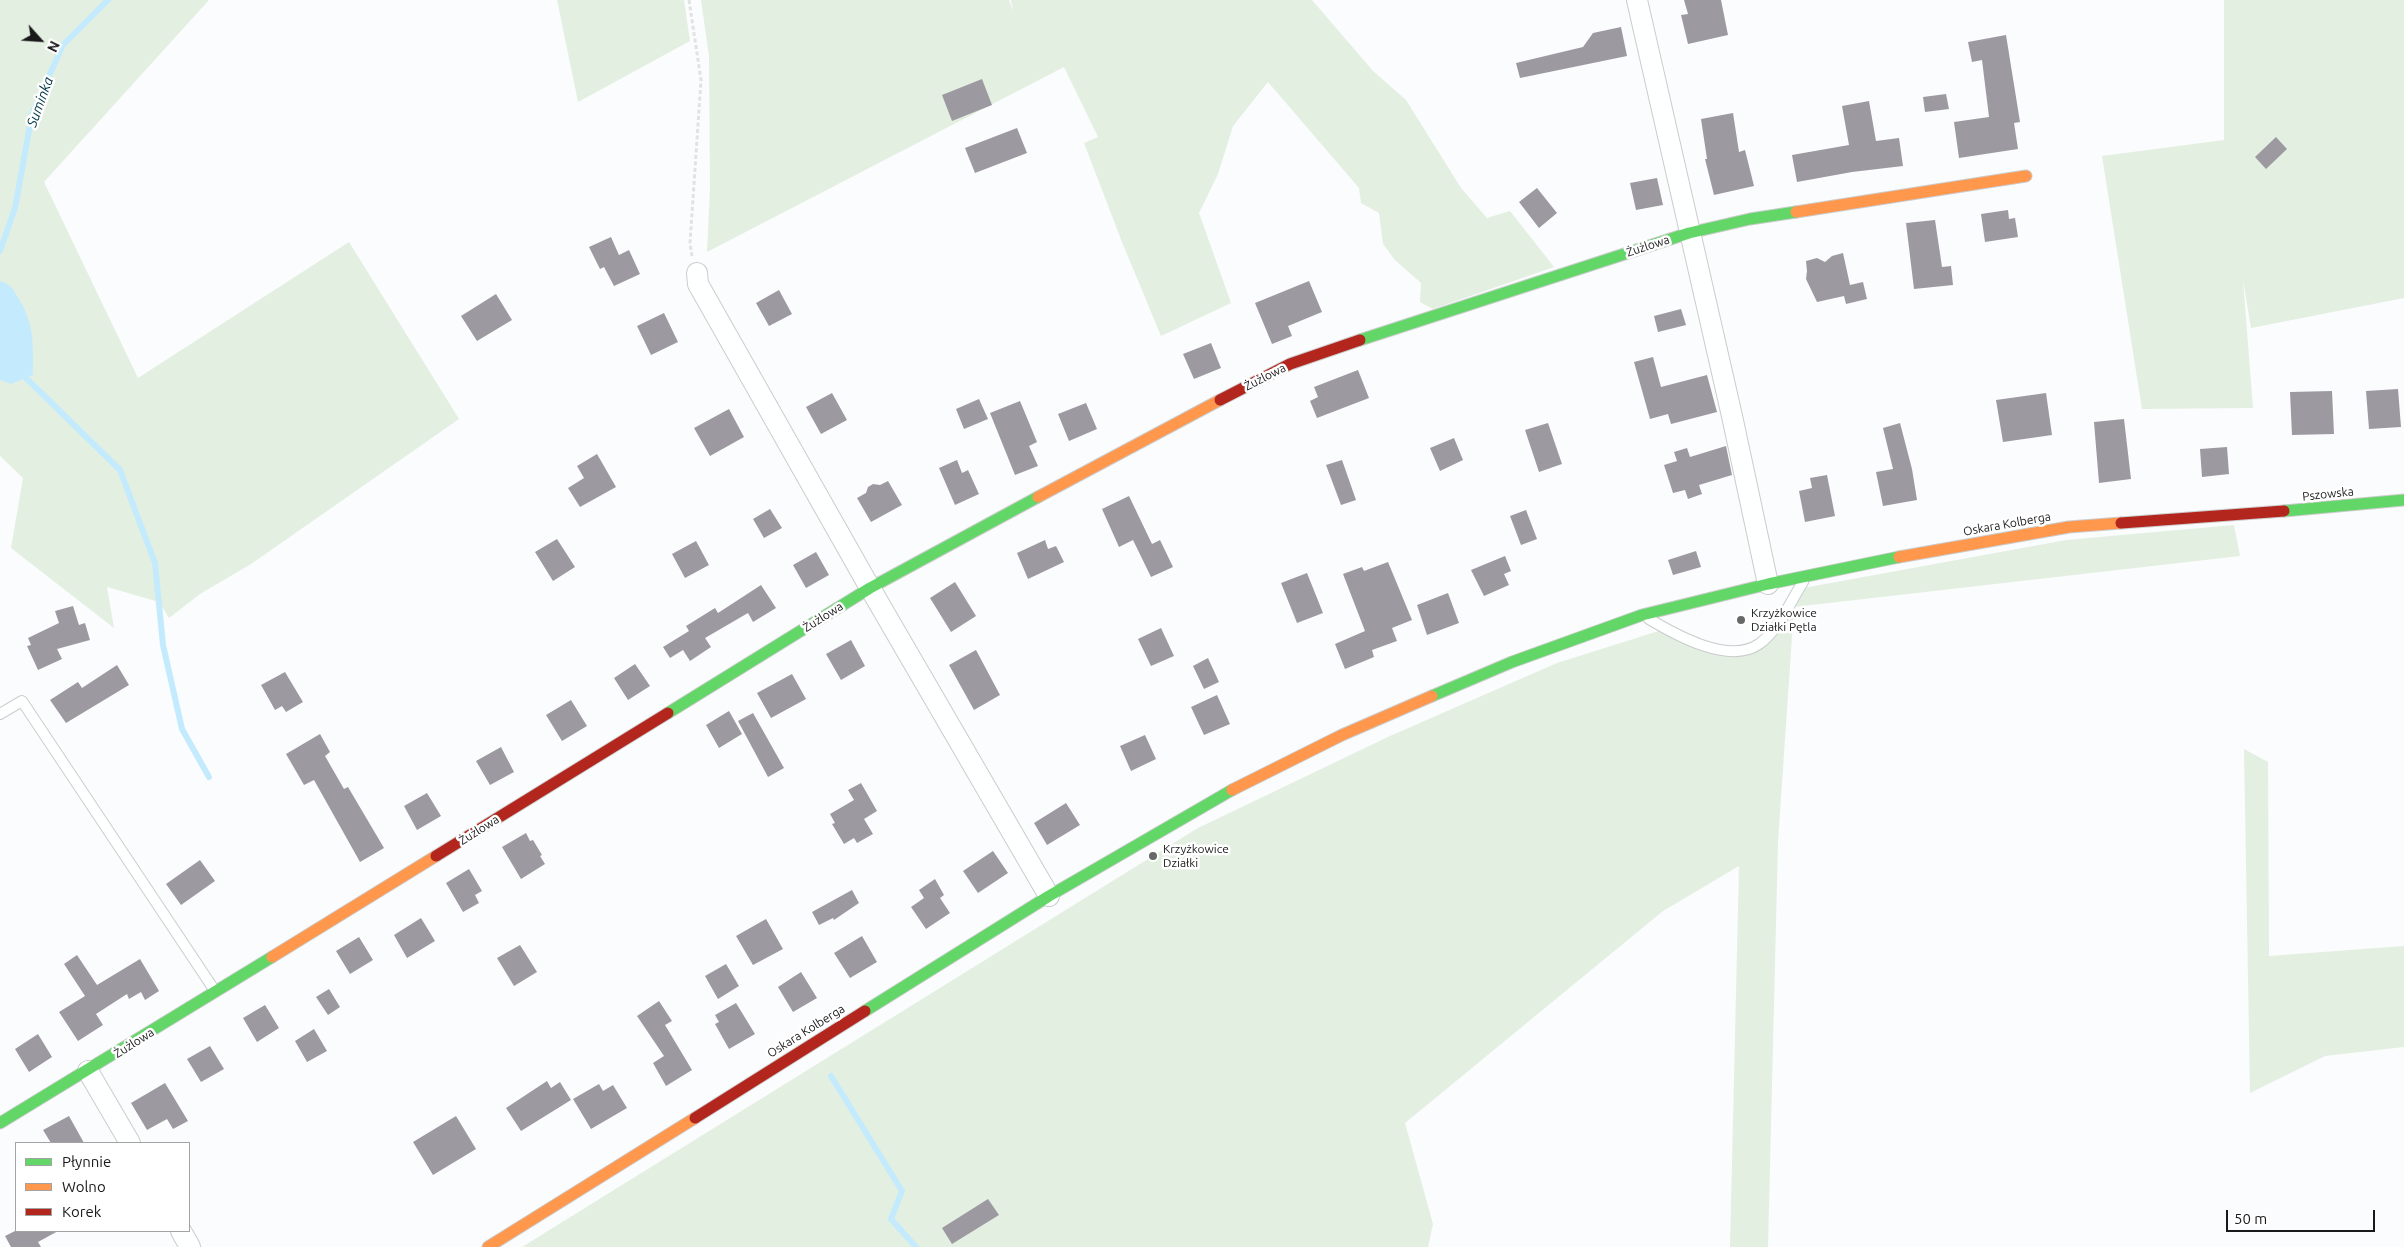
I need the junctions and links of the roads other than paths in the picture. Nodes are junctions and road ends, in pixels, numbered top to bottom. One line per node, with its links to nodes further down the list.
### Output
1 (1637, 0): 3 (street)
2 (2026, 176): 3 (street, Żużlowa)
3 (1689, 233): 8 (street); 9 (street, Żużlowa)
4 (697, 273): 9 (street)
5 (2404, 500): 6 (street, Pszowska)
6 (2254, 514): 7 (street, Oskara Kolberga)
7 (1806, 577): 8 (street, Oskara Kolberga); 10 (lane)
8 (1768, 584): 10 (street, Oskara Kolberga)
9 (870, 588): 12 (street); 13 (street, Żużlowa)
10 (1642, 615): 12 (street, Oskara Kolberga)
11 (0, 714): 13 (lane)
12 (1049, 896): 19 (street, Oskara Kolberga)
13 (216, 992): 14 (street, Żużlowa)
14 (88, 1071): 15 (street, Żużlowa); 16 (street)
15 (0, 1122)
16 (129, 1142)
17 (182, 1232): 18 (street)
18 (190, 1247)
19 (488, 1247)

